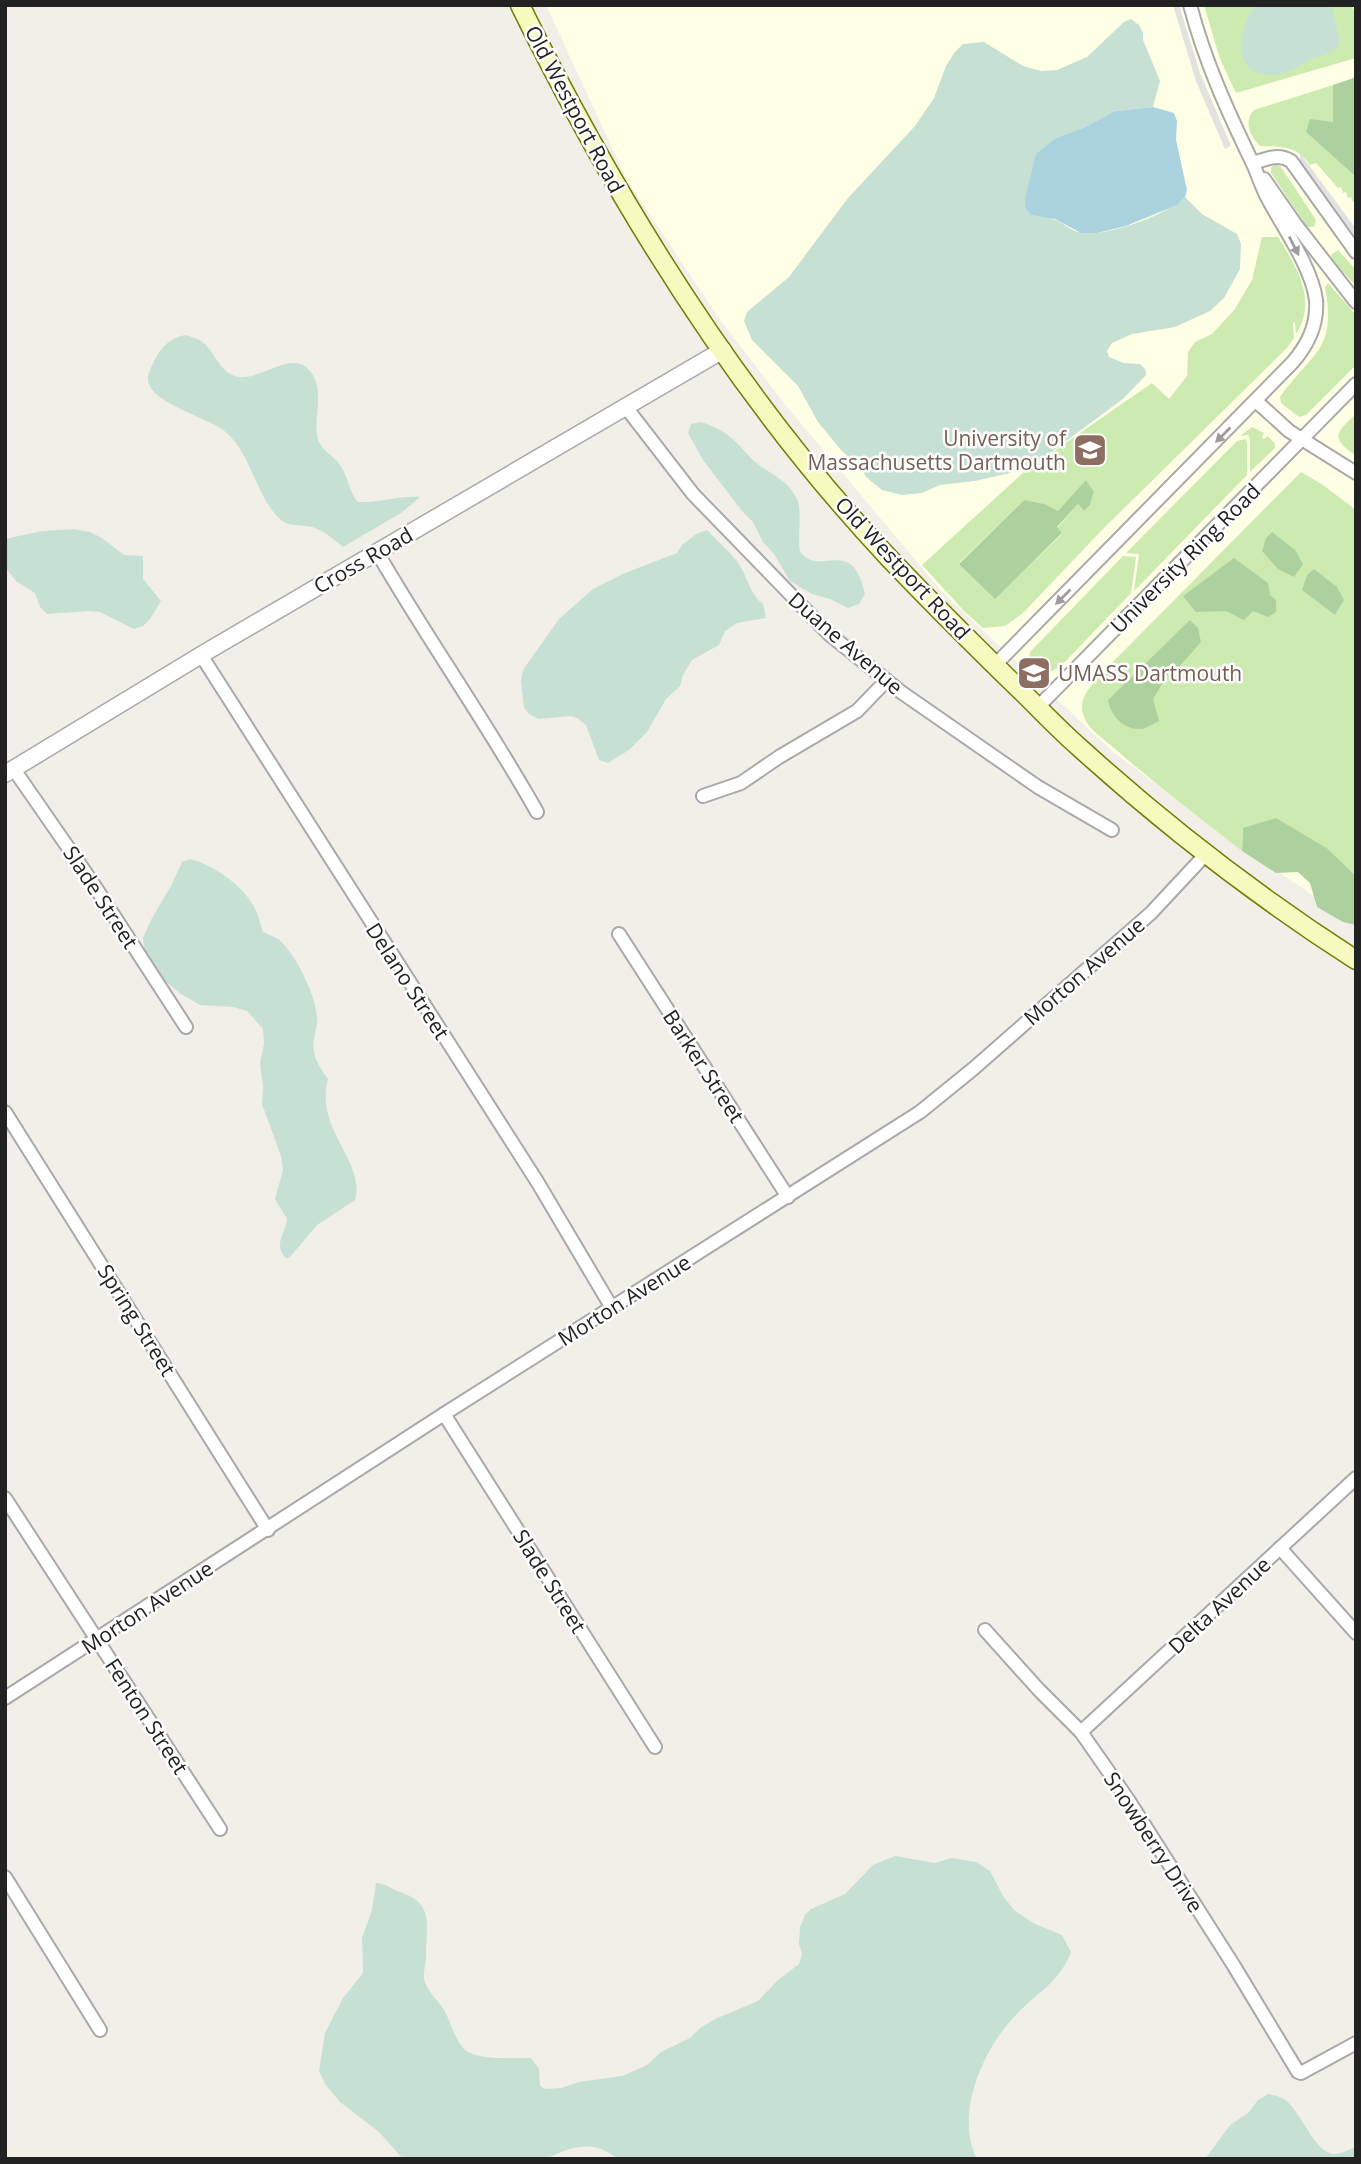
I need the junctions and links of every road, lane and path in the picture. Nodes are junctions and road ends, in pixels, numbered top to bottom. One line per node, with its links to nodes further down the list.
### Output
1 (520, 5): 6 (main road, Old Westport Road)
2 (1190, 5): 3 (street)
3 (1253, 163): 4 (street); 5 (street); 9 (street, one-way to 9)
4 (1356, 252)
5 (1356, 302)
6 (723, 350): 10 (street, Cross Road); 16 (main road, Old Westport Road)
7 (1356, 384): 11 (street, University Ring Road)
8 (1356, 394): 11 (street)
9 (1256, 401): 12 (street); 16 (street, one-way to 16)
10 (625, 406): 14 (street, Cross Road); 17 (street, Duane Avenue)
11 (1331, 410): 12 (street, University Ring Road)
12 (1302, 439): 13 (street); 18 (street, University Ring Road)
13 (1356, 473)
14 (377, 552): 15 (street, Cross Road); 21 (street)
15 (201, 655): 19 (street, Cross Road); 29 (street, Delano Street)
16 (995, 665): 18 (main road, Old Westport Road)
17 (887, 681): 20 (street); 22 (street, Duane Avenue)
18 (1038, 707): 23 (main road, Old Westport Road)
19 (9, 771): 26 (street, Slade Street)
20 (704, 796)
21 (537, 812)
22 (1112, 830)
23 (1206, 854): 25 (main road, Old Westport Road); 28 (street, Morton Avenue)
24 (619, 934): 28 (street, Barker Street)
25 (1356, 960)
26 (186, 1027)
27 (5, 1112): 33 (street, Spring Street)
28 (788, 1197): 29 (street, Morton Avenue)
29 (612, 1308): 30 (street, Morton Avenue)
30 (444, 1415): 33 (street, Morton Avenue); 40 (street, Slade Street)
31 (1356, 1479): 34 (street, Delta Avenue)
32 (5, 1498): 37 (street, Fenton Street)
33 (268, 1530): 37 (street, Morton Avenue)
34 (1280, 1548): 36 (street); 39 (street, Delta Avenue)
35 (985, 1630): 39 (street, Snowberry Drive)
36 (1356, 1633)
37 (96, 1639): 38 (street, Morton Avenue); 41 (street, Fenton Street)
38 (5, 1698)
39 (1082, 1732): 44 (street, Snowberry Drive)
40 (655, 1747)
41 (220, 1829)
42 (5, 1877): 43 (street)
43 (100, 2030)
44 (1356, 2043)

